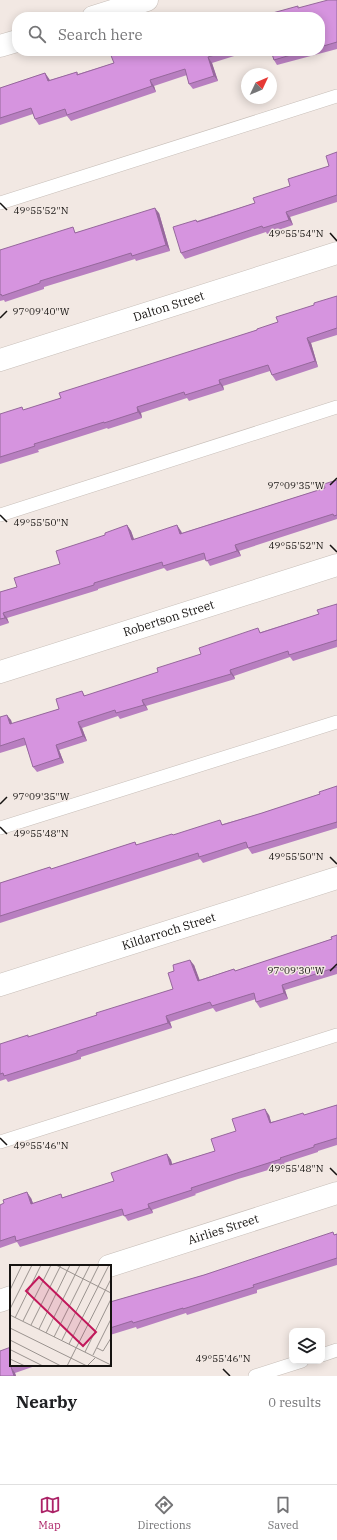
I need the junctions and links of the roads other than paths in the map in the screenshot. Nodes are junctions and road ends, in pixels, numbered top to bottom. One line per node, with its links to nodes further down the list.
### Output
1 (147, 0): 2 (street)
2 (109, 12)
3 (12, 42): 4 (street)
4 (0, 46)
5 (337, 96): 6 (lane)
6 (0, 203)
7 (337, 253): 8 (street, Dalton Street)
8 (0, 360)
9 (337, 407): 10 (lane)
10 (0, 515)
11 (337, 565): 12 (street, Robertson Street)
12 (0, 672)
13 (337, 722): 14 (lane)
14 (0, 828)
15 (337, 878): 16 (street, Kildarroch Street)
16 (0, 985)
17 (337, 1035): 18 (lane)
18 (0, 1142)
19 (337, 1194): 20 (street, Airlies Street)
20 (111, 1265)
21 (10, 1297): 22 (street)
22 (0, 1301)
23 (337, 1350): 24 (lane)
24 (325, 1354)
25 (293, 1364): 26 (lane)
26 (255, 1376)

